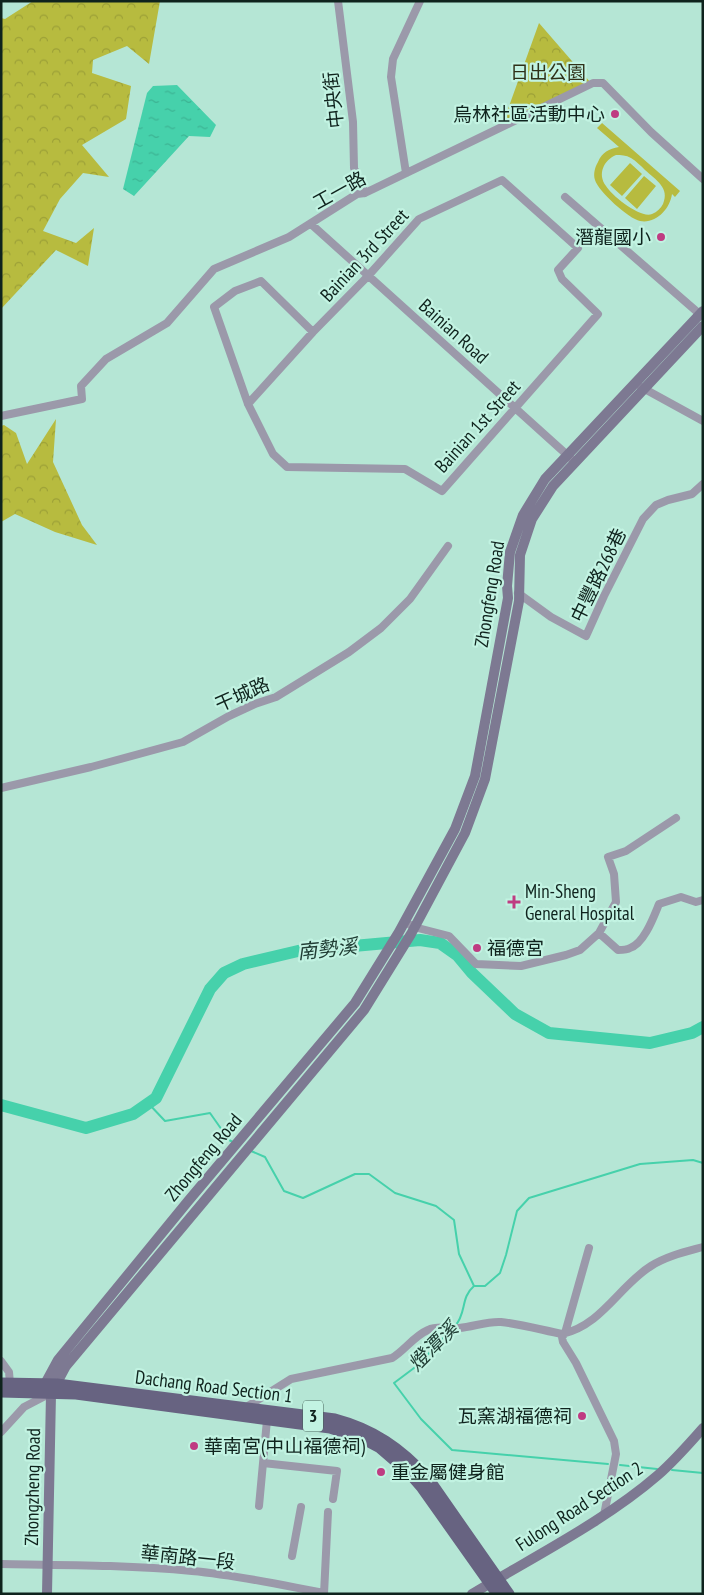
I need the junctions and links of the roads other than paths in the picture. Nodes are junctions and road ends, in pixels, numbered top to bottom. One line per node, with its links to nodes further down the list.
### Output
1 (338, 1): 5 (street, 中央街)
2 (420, 1): 3 (street)
3 (406, 174): 4 (street, 工一路); 5 (street, 工一路)
4 (703, 179)
5 (365, 193): 7 (street, 工一路)
6 (565, 197): 10 (street)
7 (311, 224): 8 (street, Bainian Road); 16 (street, 工一路)
8 (368, 276): 9 (street, Bainian 3rd Street); 12 (street, Bainian 3rd Street); 15 (street, Bainian Road)
9 (598, 314): 15 (street, Bainian 1st Street)
10 (702, 314): 13 (main road, Zhongfeng Road)
11 (703, 326): 13 (main road, Zhongfeng Road)
12 (313, 332): 14 (street, Bainian 3rd Street); 14 (street)
13 (640, 386): 17 (street); 18 (main road, Zhongfeng Road)
14 (248, 404): 15 (street, Bainian 1st Street)
15 (515, 408): 18 (street, Bainian Road)
16 (1, 416)
17 (703, 421)
18 (571, 458): 21 (main road, Zhongfeng Road); 25 (main road, Zhongfeng Road)
19 (703, 484): 21 (street, 中豐路268巷)
20 (448, 546): 22 (street, 干城路)
21 (518, 593): 25 (main road, Zhongfeng Road)
22 (1, 788)
23 (676, 818): 26 (street)
24 (703, 900): 26 (street)
25 (410, 928): 26 (street); 27 (main road, Zhongfeng Road); 28 (main road, Zhongfeng Road)
26 (599, 933)
27 (274, 1099): 28 (main road); 34 (main road, Zhongfeng Road)
28 (283, 1106): 34 (main road, Zhongfeng Road)
29 (589, 1248): 31 (street)
30 (703, 1248): 31 (street)
31 (565, 1333): 36 (street); 45 (street)
32 (1, 1361): 33 (street)
33 (5, 1383): 34 (main road, 3)
34 (51, 1387): 35 (main road, 3); 36 (main road, Dachang Road Section 1 / 3); 37 (main road, Dachang Road Section 1 / 3); 39 (street); 48 (main road, Zhongzheng Road)
35 (1, 1392)
36 (245, 1408): 49 (main road, Dachang Road Section 1 / 3)
37 (267, 1420): 40 (street); 49 (main road, Dachang Road Section 1 / 3)
38 (703, 1428): 45 (main road, Fulong Road Section 2)
39 (1, 1432)
40 (263, 1463): 41 (street); 42 (street)
41 (333, 1499)
42 (259, 1506)
43 (301, 1507): 46 (street)
44 (328, 1512): 50 (street)
45 (604, 1514): 49 (main road, Fulong Road Section 2)
46 (292, 1556)
47 (1, 1564): 48 (street, 華南路一段)
48 (47, 1565): 50 (street, 華南路一段); 51 (main road, Zhongzheng Road)
49 (494, 1581): 52 (main road, Fulong Road Section 2); 53 (main road, Dachang Road Section 1 / 3); 54 (main road, Dachang Road Section 1 / 3)
50 (324, 1593)
51 (47, 1594)
52 (472, 1594)
53 (497, 1594)
54 (509, 1594)

